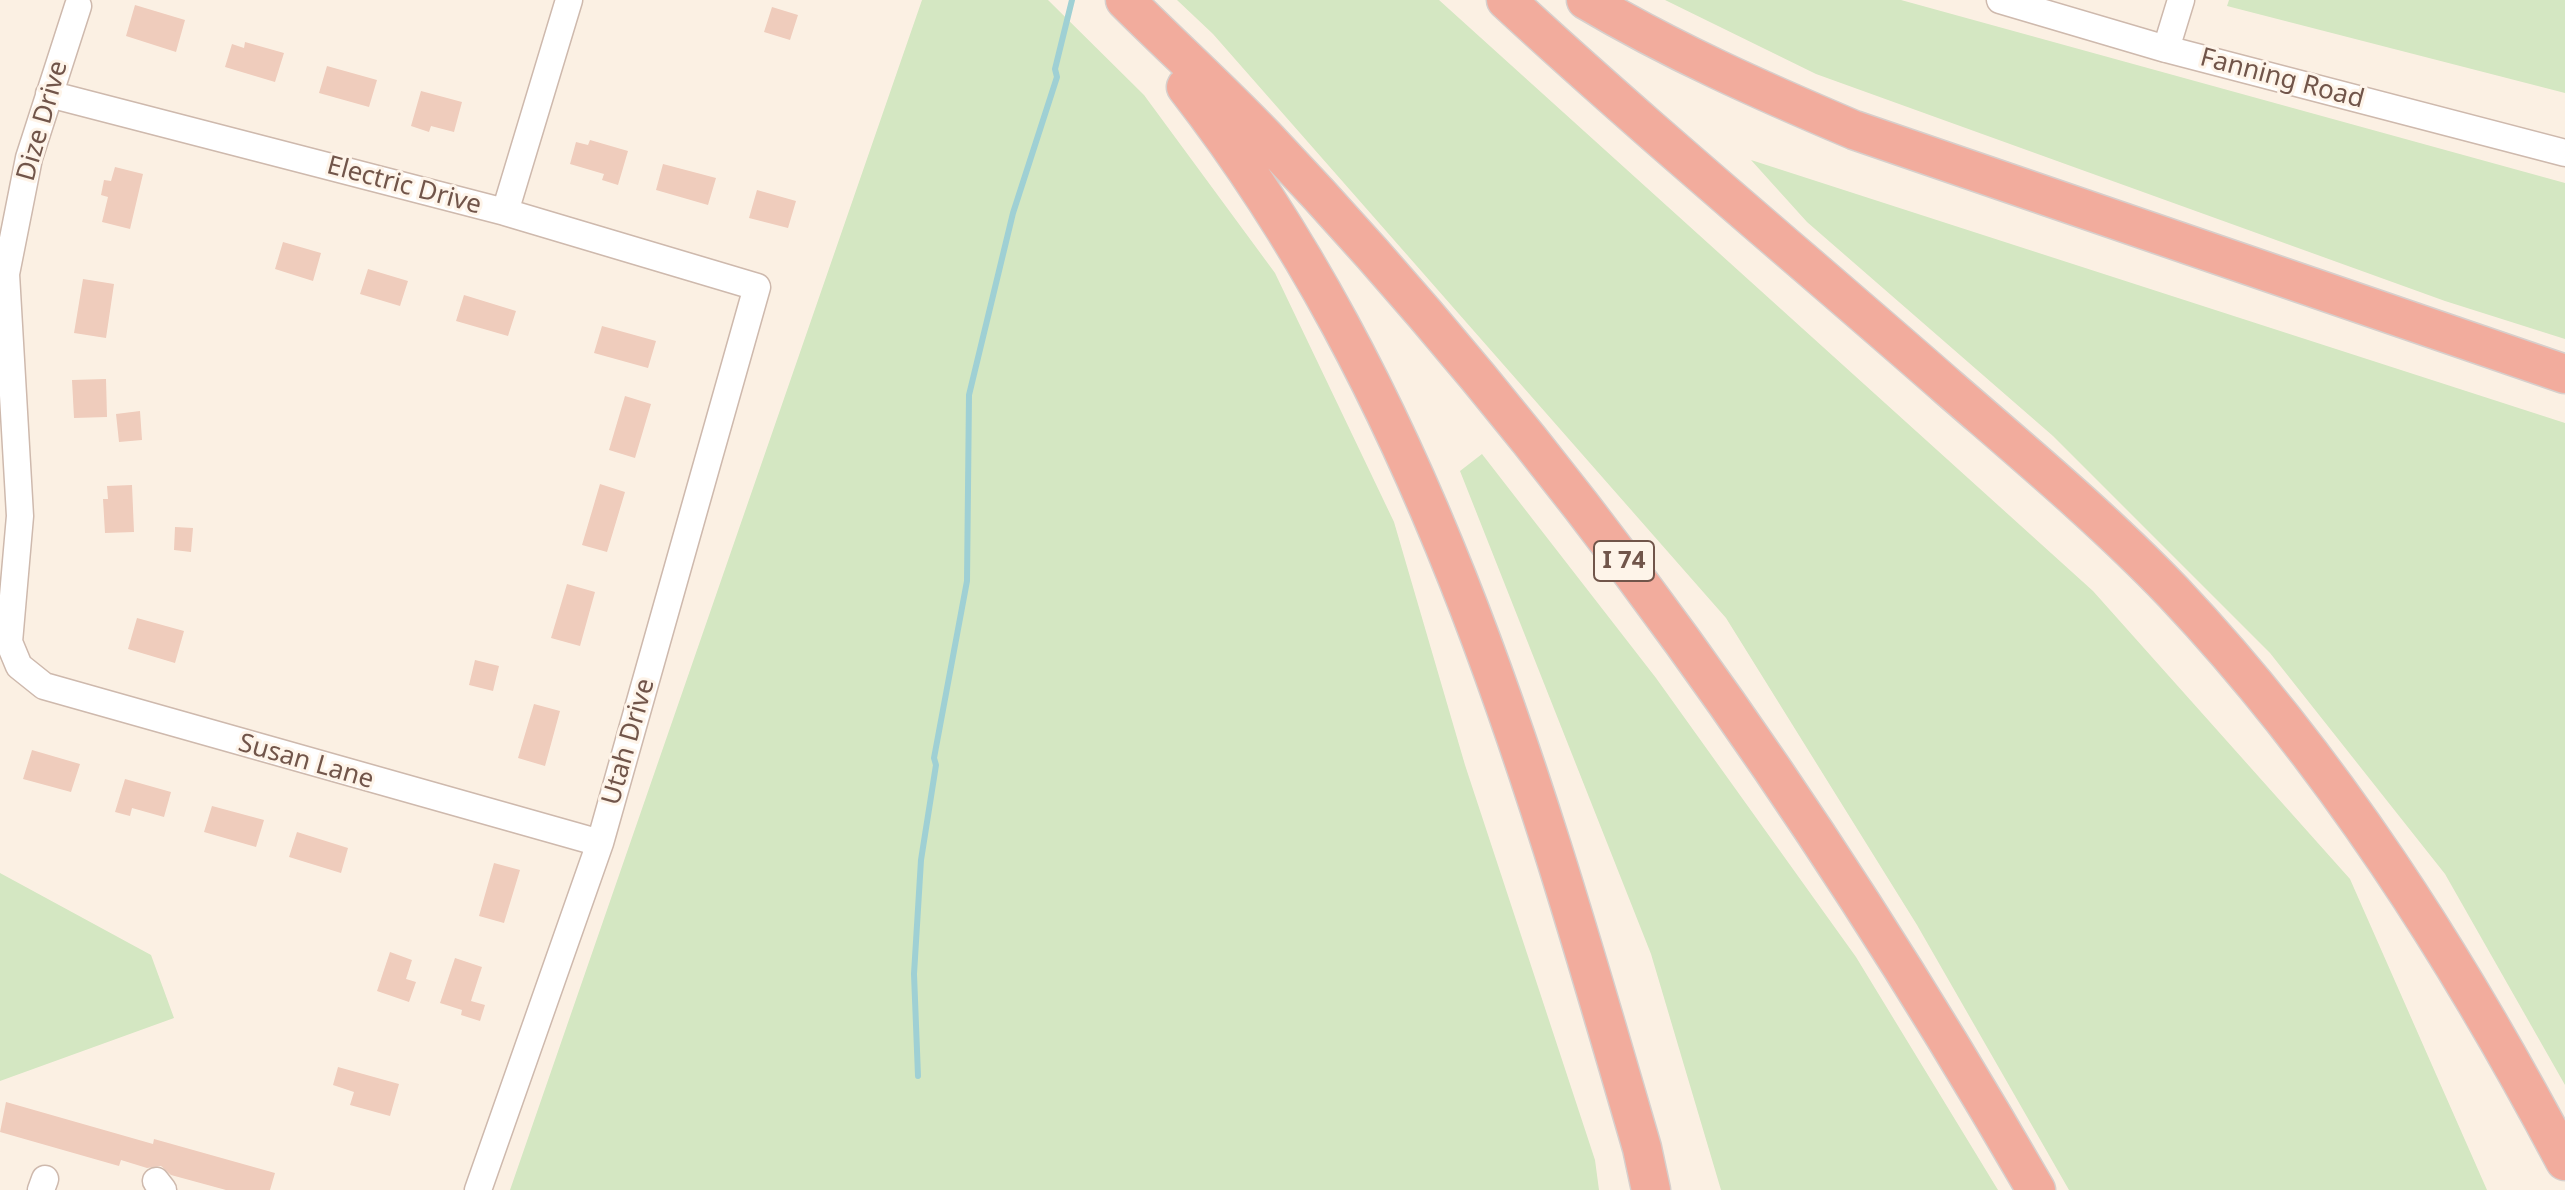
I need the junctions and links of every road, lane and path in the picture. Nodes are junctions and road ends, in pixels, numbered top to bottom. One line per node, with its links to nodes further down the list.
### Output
1 (569, 0): 12 (street)
2 (1111, 0): 17 (highway)
3 (1125, 0): 22 (highway, I 74)
4 (1506, 0): 18 (highway)
5 (1586, 0): 14 (highway)
6 (2000, 0): 9 (street, Fanning Road)
7 (2181, 0): 9 (street)
8 (78, 6): 10 (street, Dize Drive)
9 (2166, 49): 11 (street, Fanning Road)
10 (49, 94): 12 (street, Electric Drive); 15 (street, Dize Drive)
11 (2565, 153)
12 (505, 212): 13 (street, Electric Drive)
13 (757, 287): 16 (street, Utah Drive)
14 (2565, 374)
15 (19, 666): 16 (street, Susan Lane)
16 (600, 843): 19 (street, Utah Drive)
17 (1642, 1148): 20 (highway); 21 (street)
18 (2565, 1161)
19 (478, 1190)
20 (1651, 1190)
21 (1658, 1190)
22 (2036, 1190)

